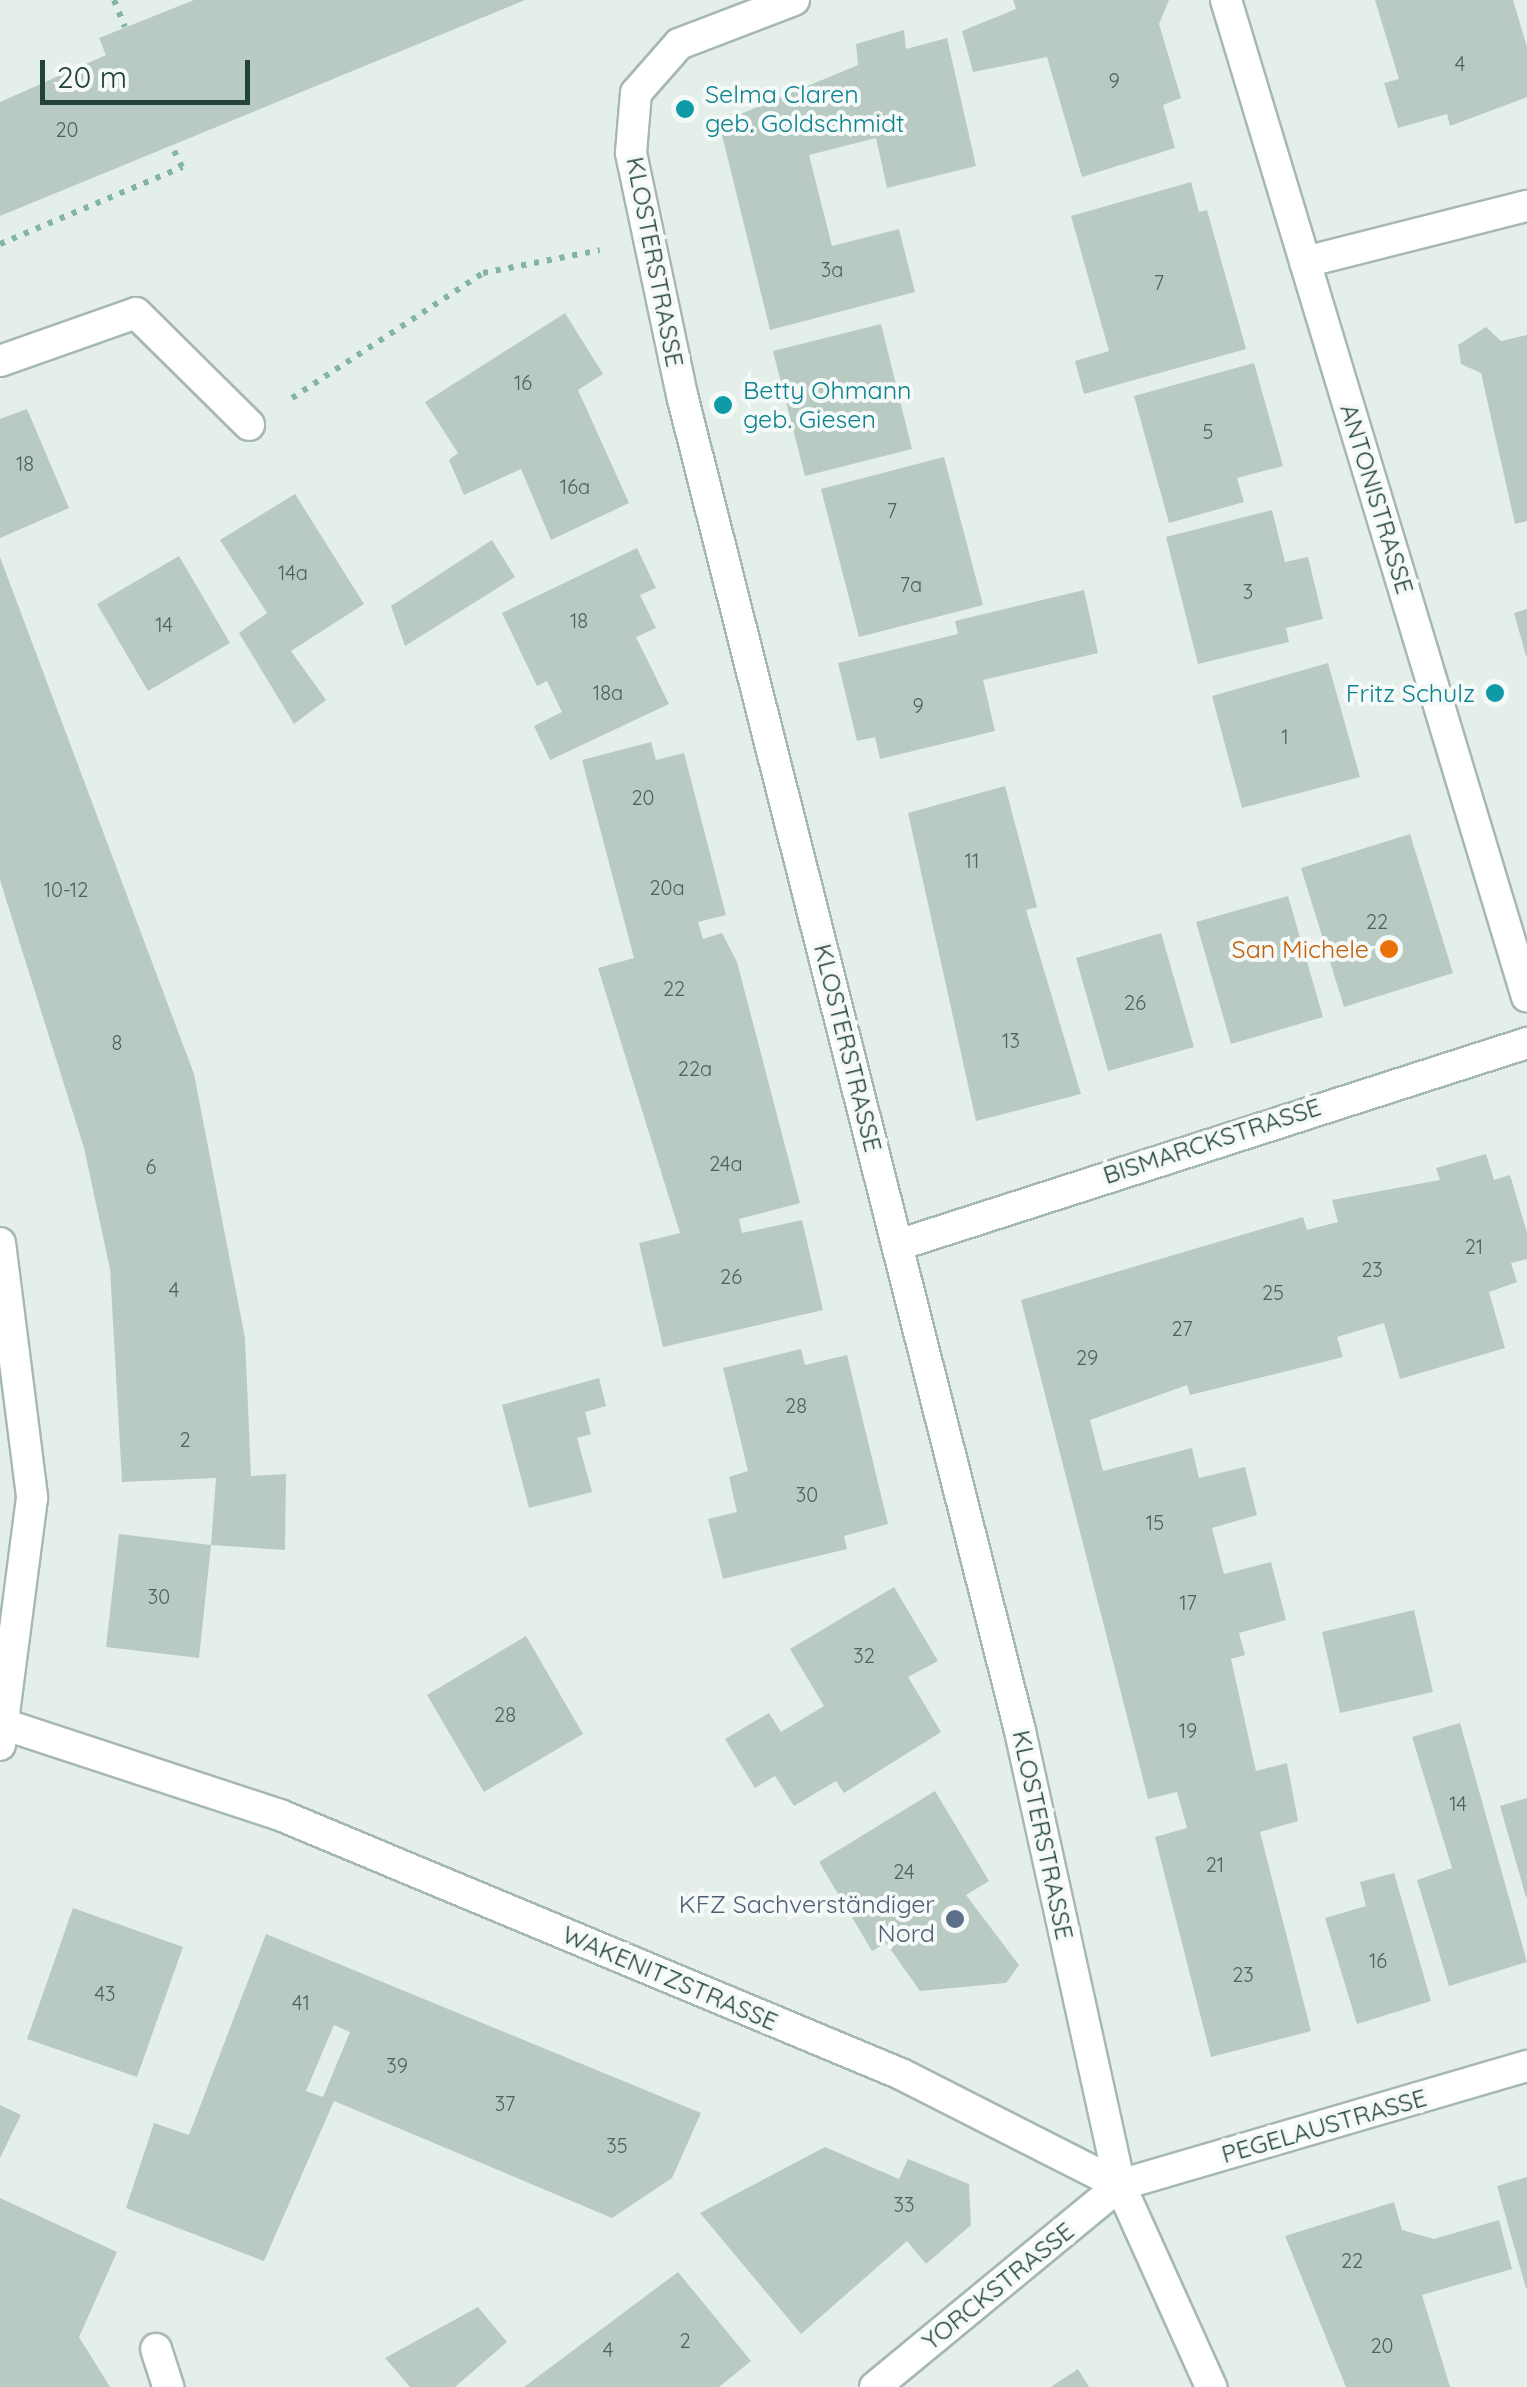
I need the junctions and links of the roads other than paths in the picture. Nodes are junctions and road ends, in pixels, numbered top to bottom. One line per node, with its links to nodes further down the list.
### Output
1 (794, 0): 10 (street, KLOSTERSTRASSE)
2 (1226, 0): 4 (street, ANTONISTRASSE)
3 (1527, 206): 4 (street)
4 (1305, 262): 7 (street, ANTONISTRASSE)
5 (0, 361): 6 (street)
6 (249, 426)
7 (1527, 997)
8 (1527, 1043): 10 (street, BISMARCKSTRASSE)
9 (0, 1243): 11 (street)
10 (898, 1246): 13 (street, KLOSTERSTRASSE)
11 (2, 1732): 13 (street, WAKENITZSTRASSE)
12 (1527, 2066): 13 (street, PEGELAUSTRASSE)
13 (1120, 2186): 16 (street, YORCKSTRASSE); 17 (street)
14 (156, 2350): 15 (street)
15 (168, 2387)
16 (875, 2387)
17 (1211, 2387)

